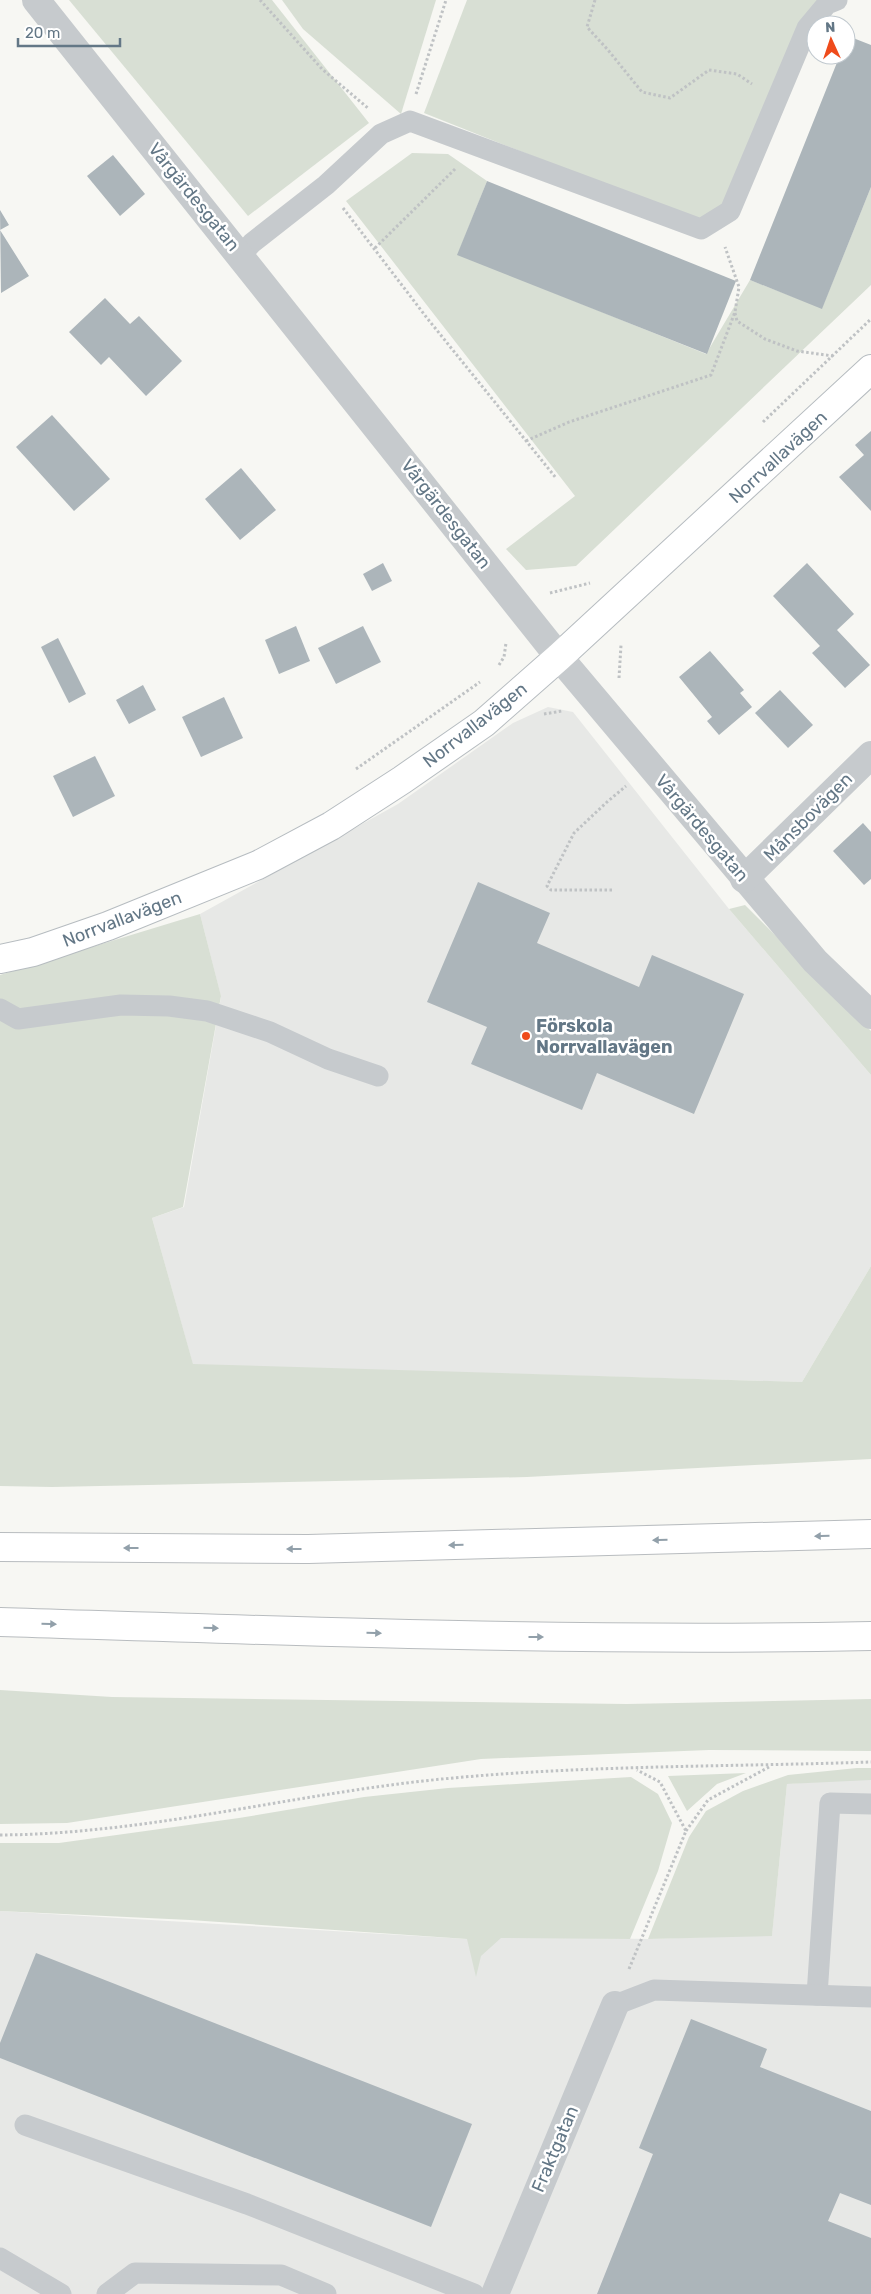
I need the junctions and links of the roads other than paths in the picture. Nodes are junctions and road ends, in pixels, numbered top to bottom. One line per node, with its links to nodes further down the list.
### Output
1 (36, 0): 3 (street, Vårgärdesgatan)
2 (837, 0): 3 (lane)
3 (240, 256): 5 (street, Vårgärdesgatan)
4 (871, 369): 5 (main road, Norrvallavägen)
5 (559, 658): 7 (street, Vårgärdesgatan); 8 (main road, Norrvallavägen)
6 (871, 755): 7 (street, Månsbovägen)
7 (744, 879): 10 (street, Vårgärdesgatan)
8 (0, 959)
9 (0, 1009): 11 (lane)
10 (871, 1015)
11 (378, 1076)
12 (871, 1534): 13 (main road, one-way to 13)
13 (0, 1547)
14 (0, 1622): 15 (main road, one-way to 15)
15 (871, 1636)
16 (871, 1804): 17 (lane)
17 (818, 1996): 18 (lane); 19 (lane)
18 (871, 1997)
19 (615, 2005): 26 (street, Fraktgatan)
20 (25, 2126): 25 (lane)
21 (0, 2258): 22 (lane)
22 (61, 2294)
23 (107, 2294): 24 (lane)
24 (326, 2294)
25 (474, 2294)
26 (495, 2294)

